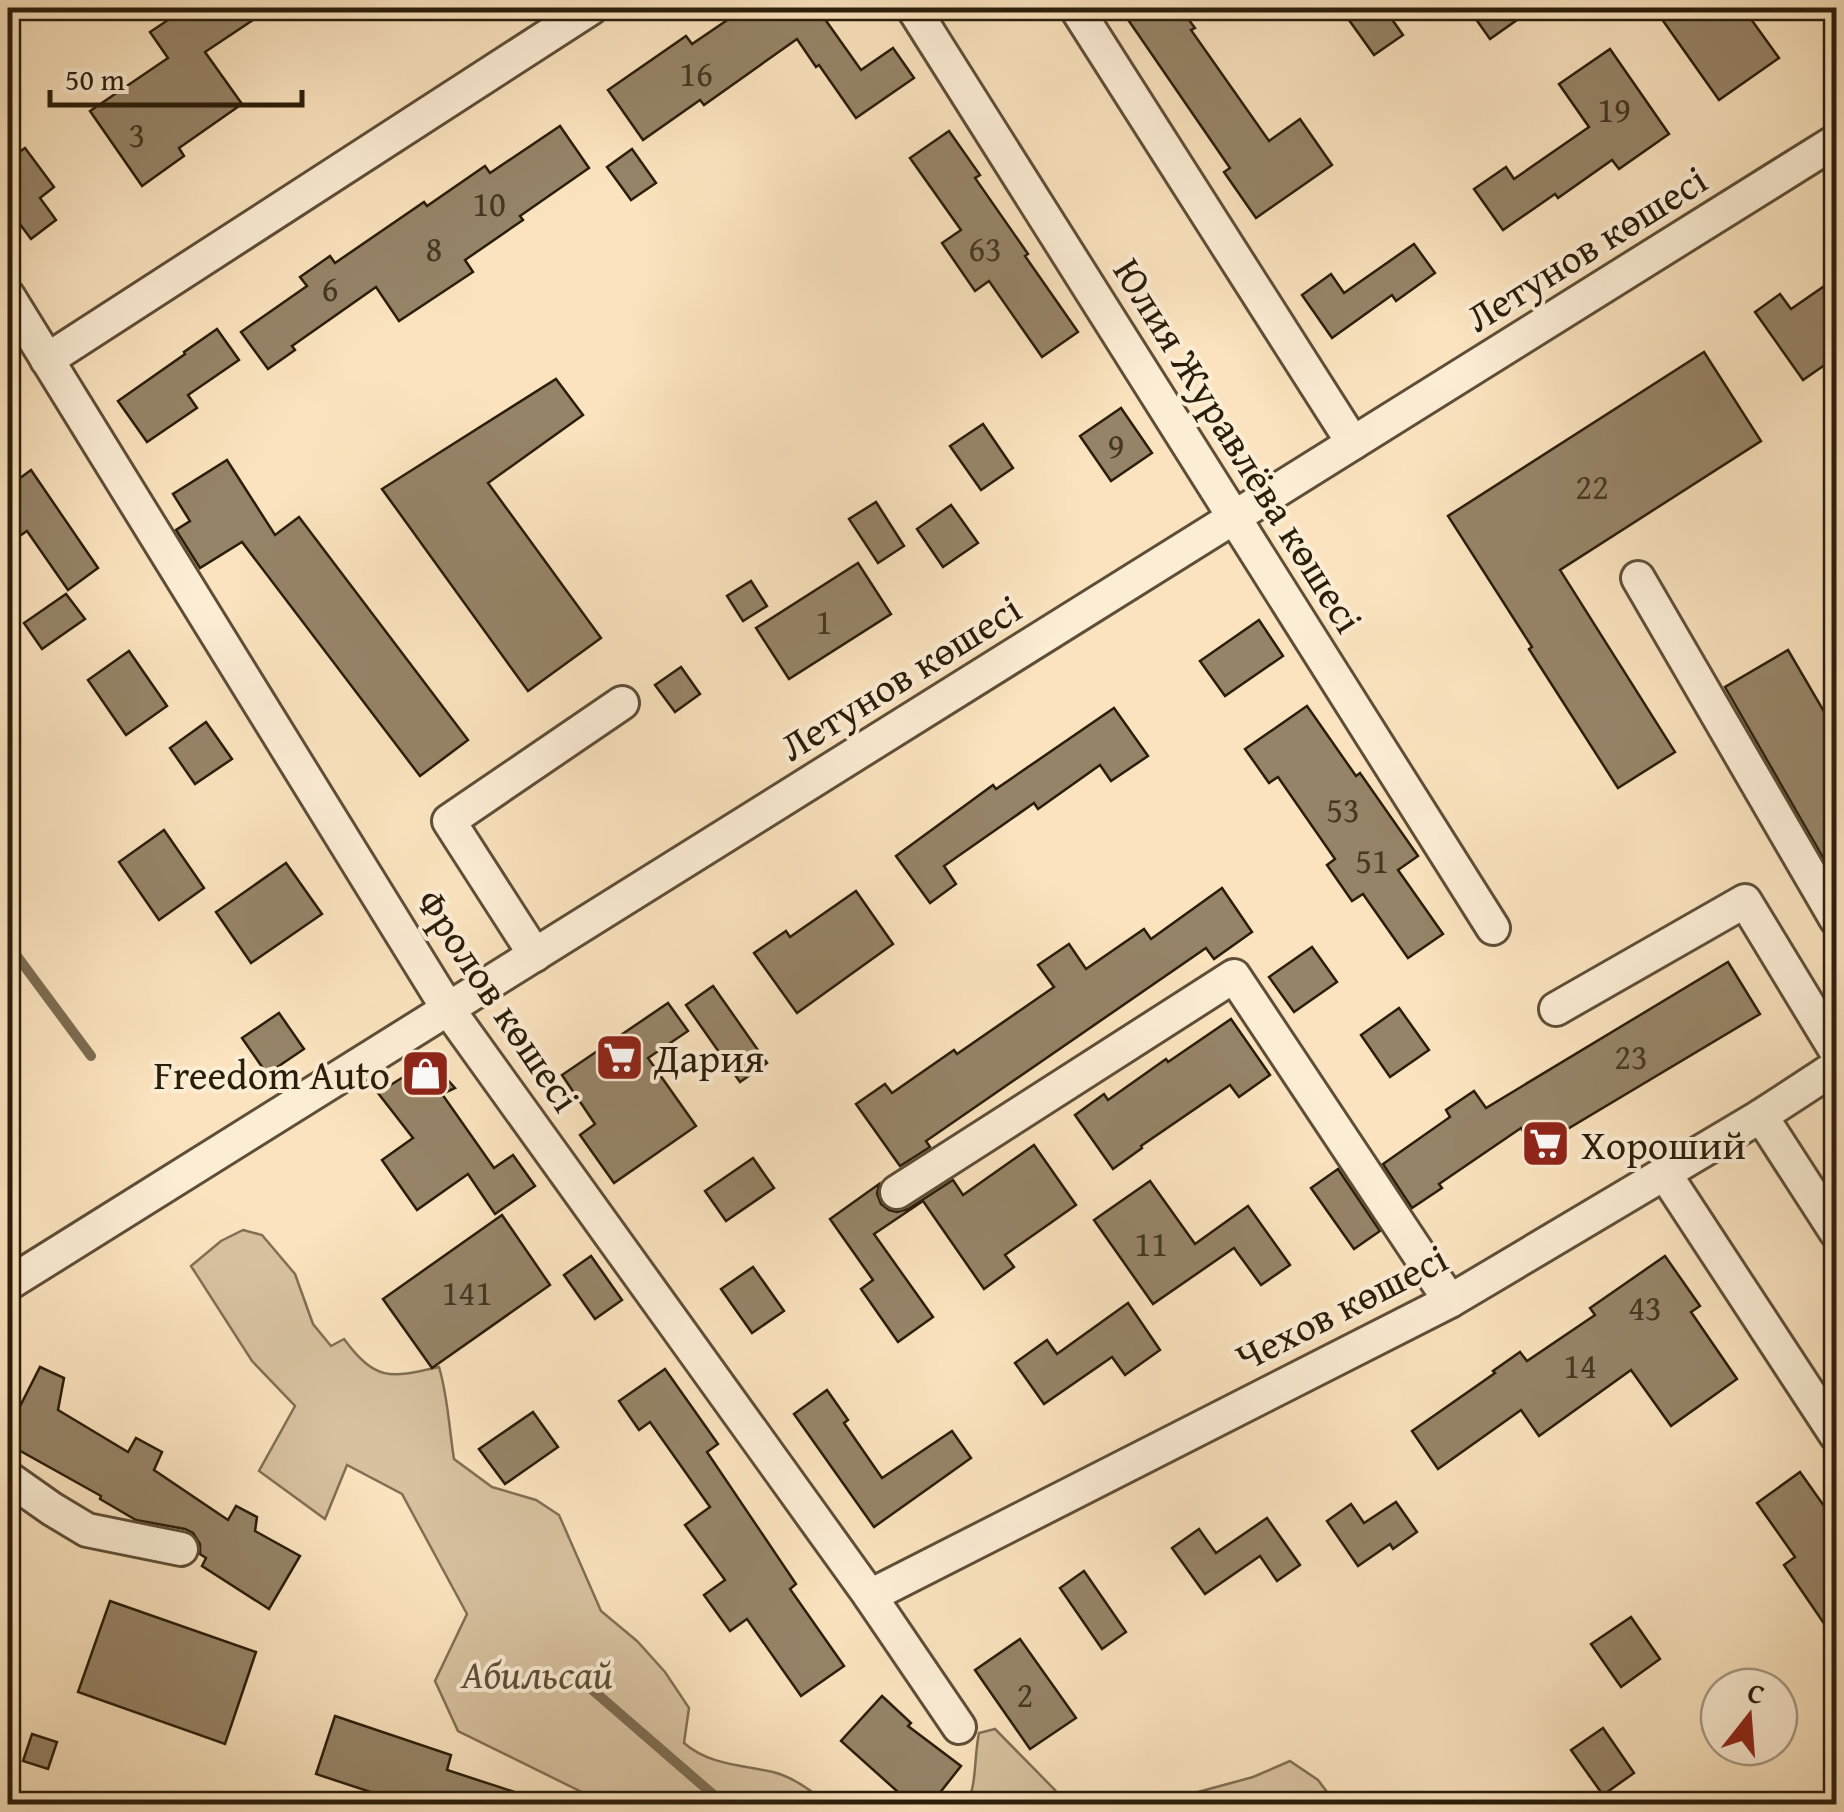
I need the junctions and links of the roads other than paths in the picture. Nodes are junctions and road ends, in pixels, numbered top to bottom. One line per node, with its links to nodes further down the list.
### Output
1 (913, 8): 8 (street, Юлия Журавлёва көшесі)
2 (1076, 8): 7 (street)
3 (582, 10): 6 (street)
4 (1836, 142): 7 (street, Летунов көшесі)
5 (8, 296): 6 (street, Фролов көшесі)
6 (47, 360): 14 (street, Фролов көшесі)
7 (1353, 444): 8 (street, Летунов көшесі)
8 (1234, 518): 12 (street, Юлия Журавлёва көшесі); 13 (street, Летунов көшесі)
9 (1638, 578): 11 (street)
10 (622, 703): 13 (street)
11 (1836, 919)
12 (1493, 928)
13 (535, 955): 14 (street, Летунов көшесі)
14 (448, 1009): 22 (street, Летунов көшесі); 27 (street, Фролов көшесі)
15 (1556, 1009): 16 (street)
16 (1836, 1051)
17 (1836, 1067): 18 (street, Чехов көшесі)
18 (1761, 1116): 19 (street, Чехов көшесі); 21 (street)
19 (1665, 1174): 23 (street, Чехов көшесі); 24 (street)
20 (898, 1192): 23 (street)
21 (1836, 1232)
22 (8, 1284)
23 (1450, 1301): 27 (street, Чехов көшесі)
24 (1836, 1435)
25 (8, 1478): 26 (street)
26 (180, 1549)
27 (870, 1596): 28 (street, Фролов көшесі)
28 (959, 1727)

